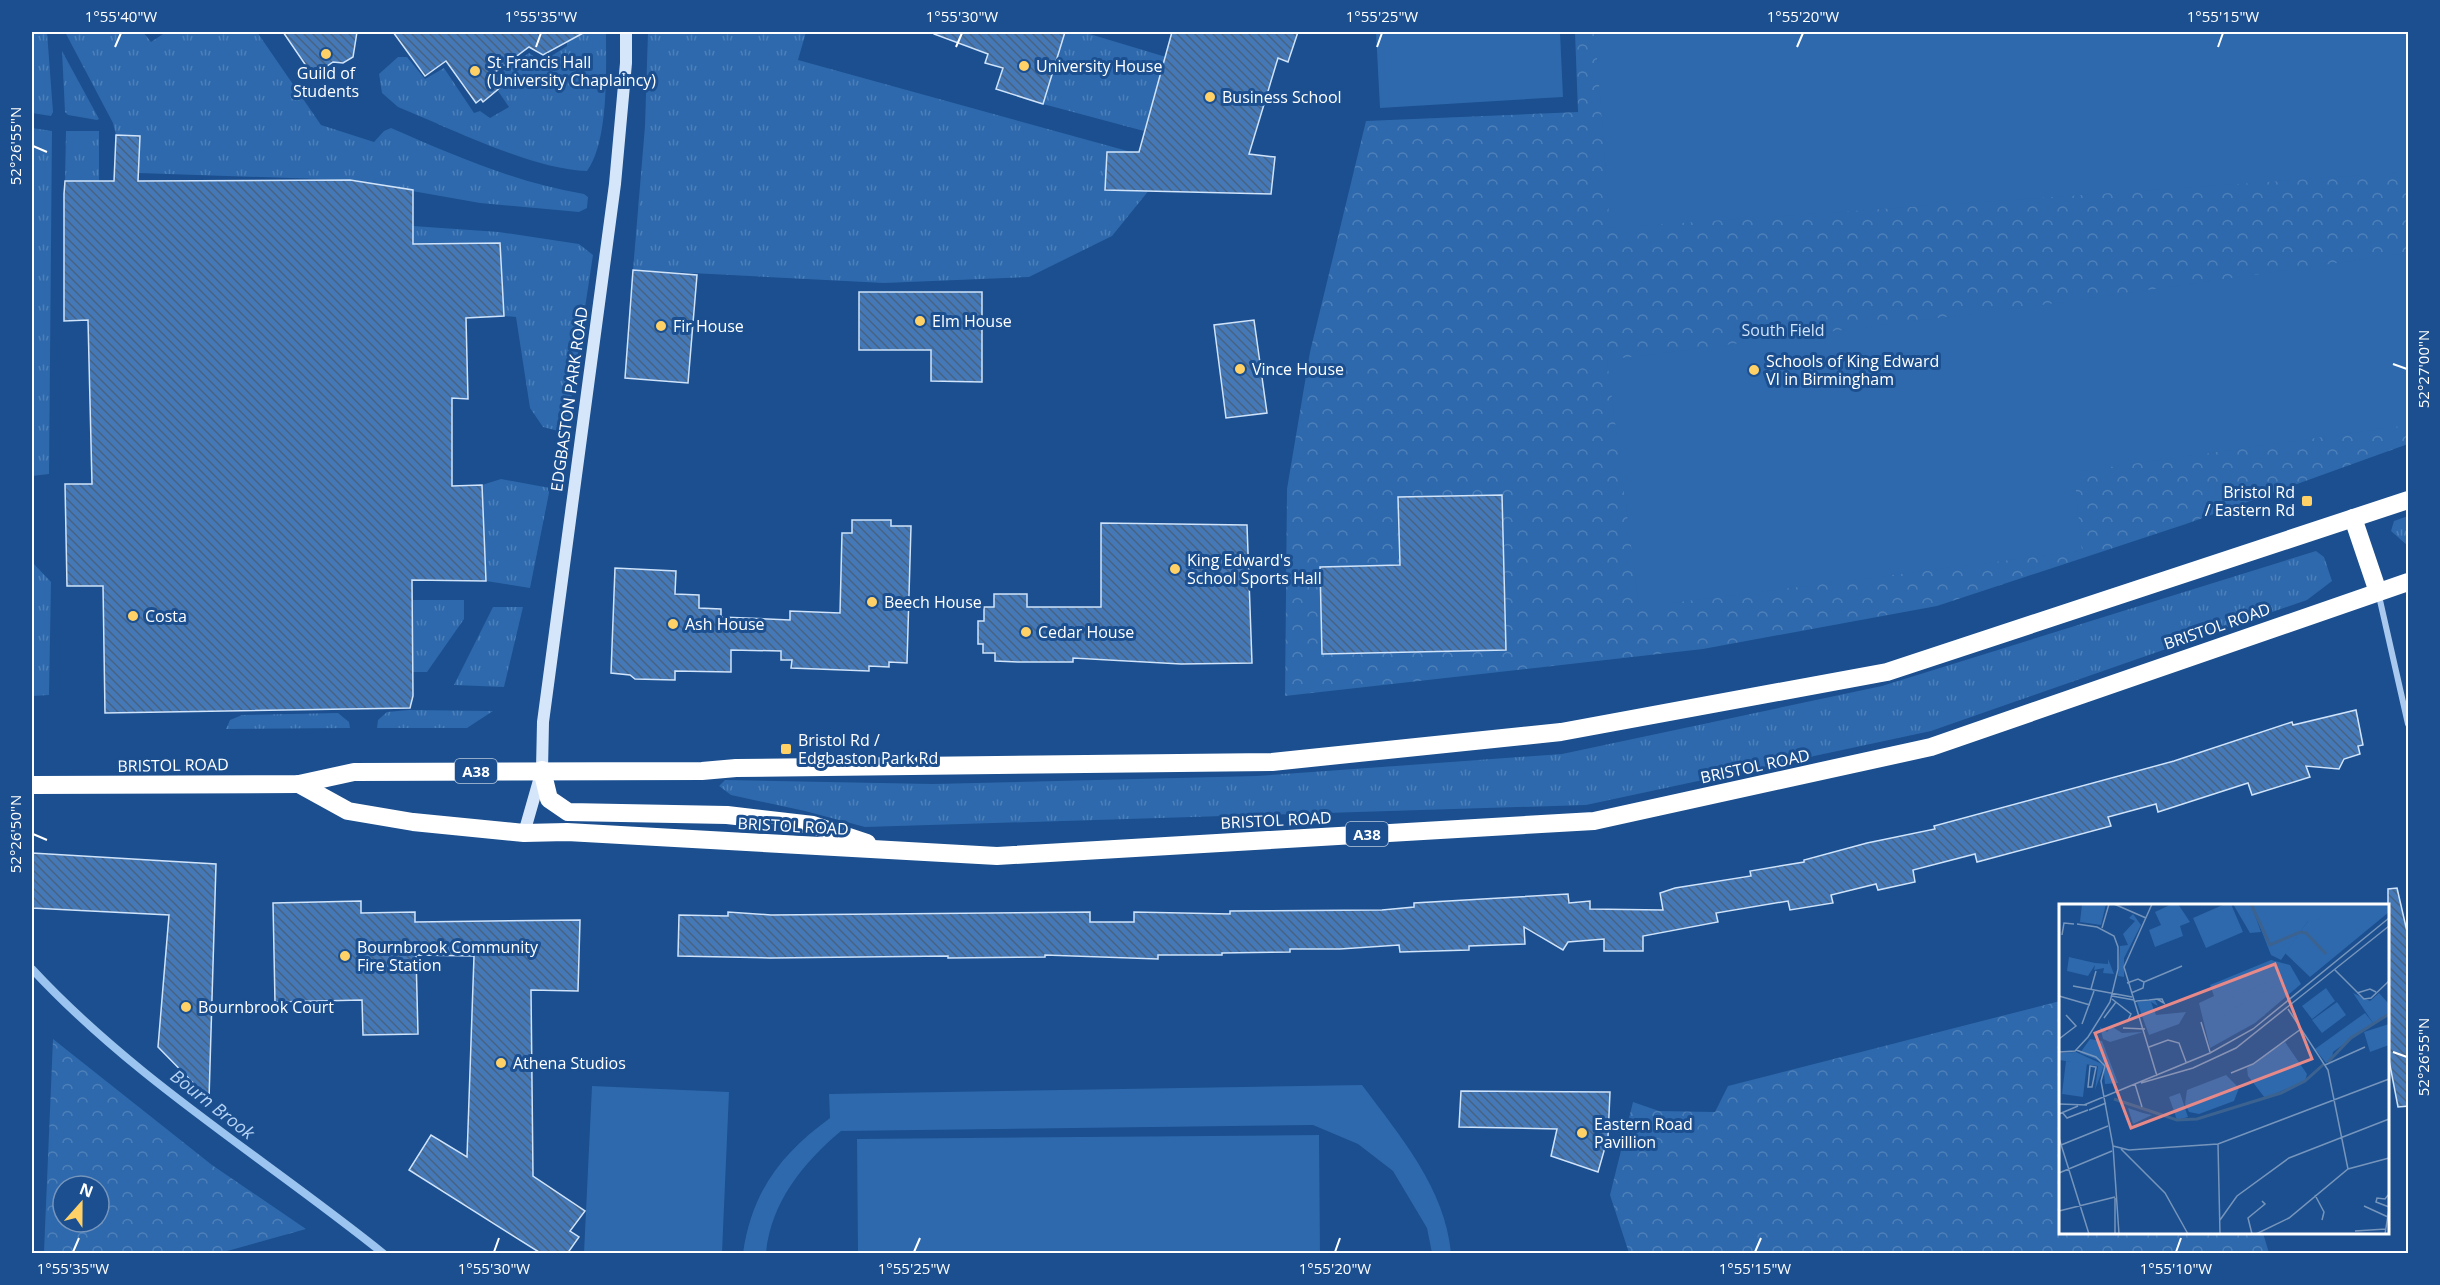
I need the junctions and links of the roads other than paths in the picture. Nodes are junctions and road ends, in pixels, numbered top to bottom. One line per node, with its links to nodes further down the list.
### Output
1 (626, 32): 7 (street, EDGBASTON PARK ROAD)
2 (2409, 500): 3 (highway, BRISTOL ROAD / A38)
3 (2353, 518): 5 (highway); 7 (highway, BRISTOL ROAD / A38)
4 (2409, 582): 5 (highway, BRISTOL ROAD / A38)
5 (2378, 592): 6 (street); 11 (highway, BRISTOL ROAD / A38)
6 (2409, 724)
7 (542, 770): 8 (highway, BRISTOL ROAD / A38); 10 (street, EDGBASTON PARK ROAD); 11 (highway)
8 (299, 784): 9 (highway, BRISTOL ROAD / A38); 10 (highway, BRISTOL ROAD / A38)
9 (37, 788)
10 (525, 833): 11 (highway, BRISTOL ROAD / A38)
11 (890, 850)

